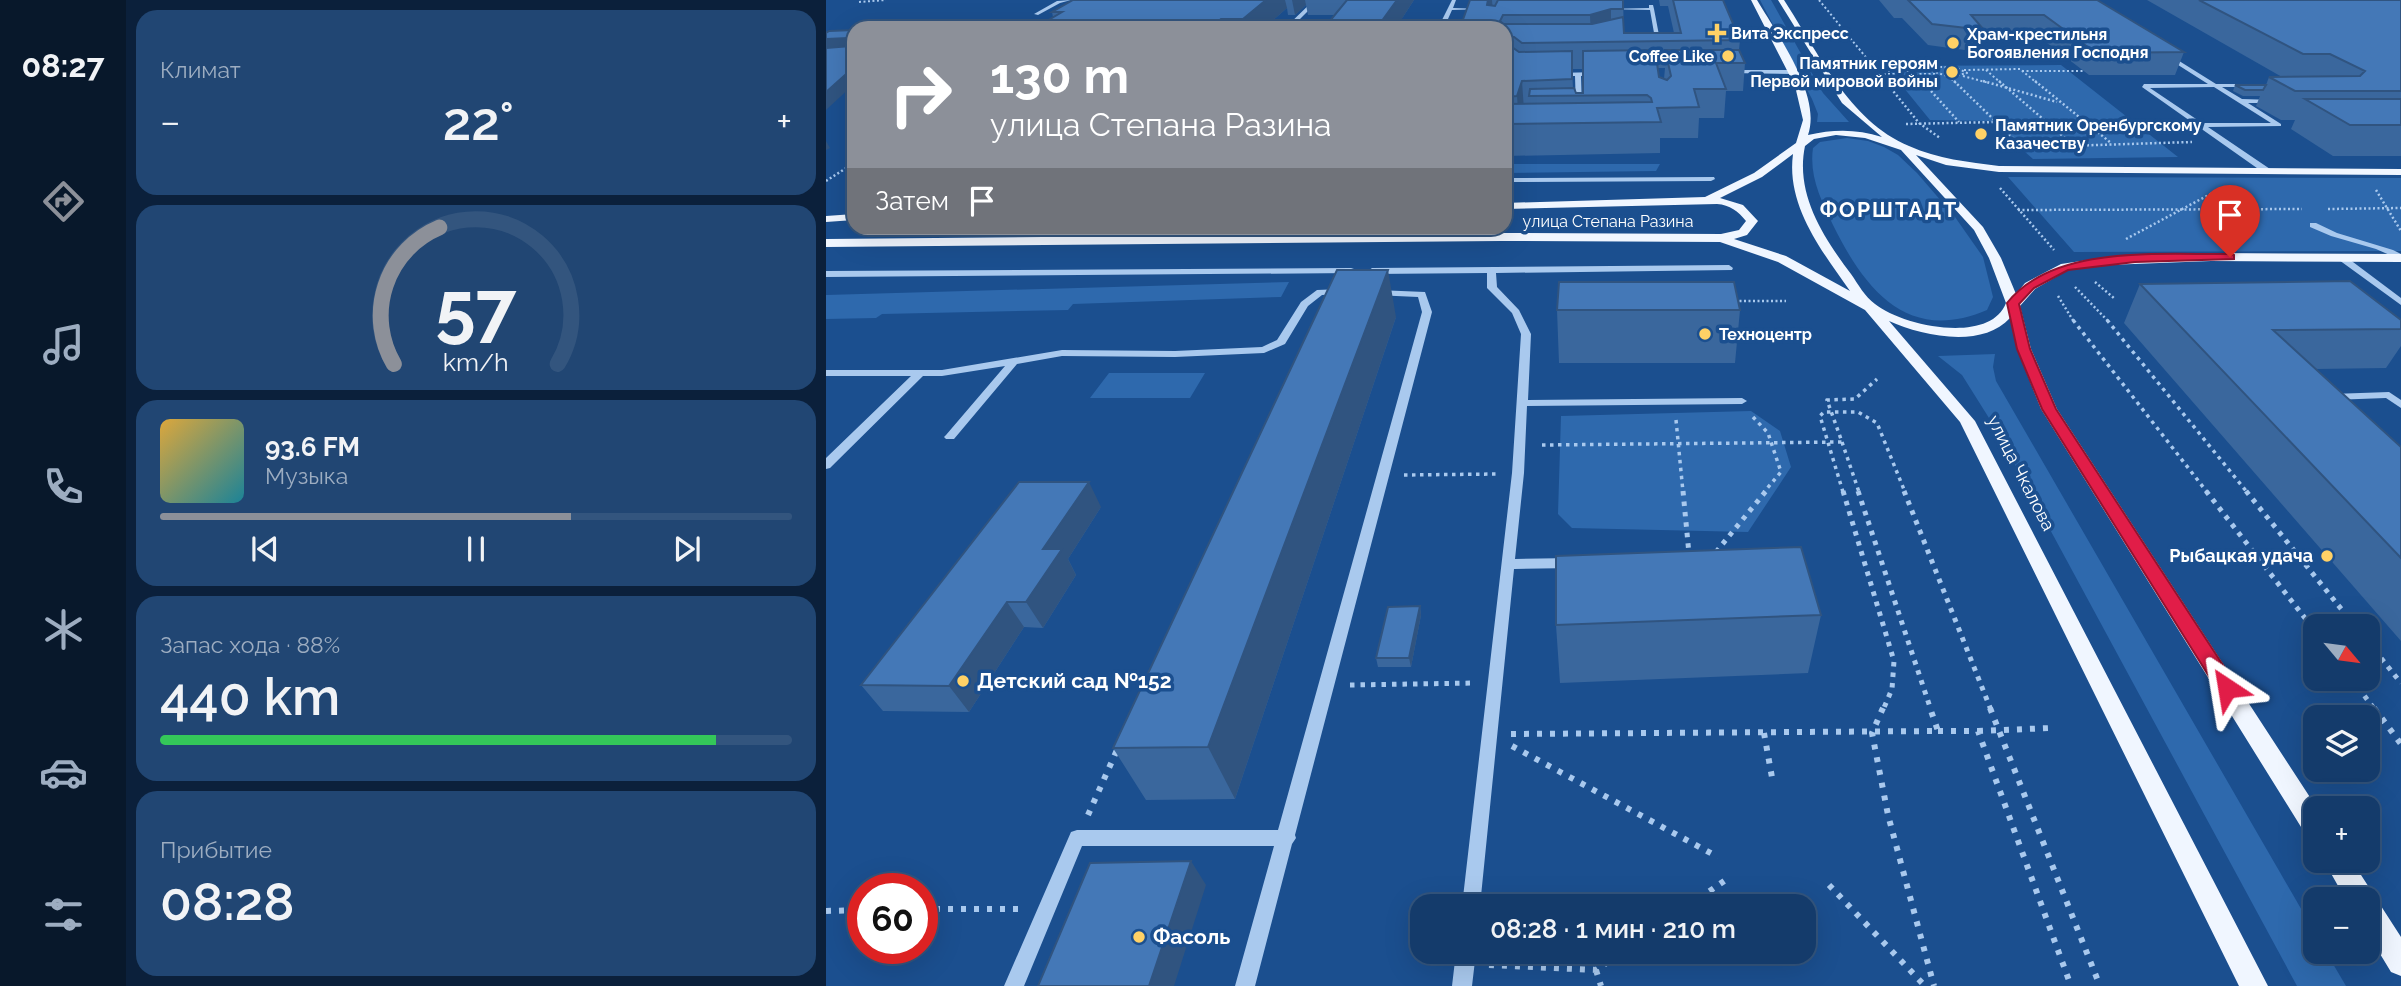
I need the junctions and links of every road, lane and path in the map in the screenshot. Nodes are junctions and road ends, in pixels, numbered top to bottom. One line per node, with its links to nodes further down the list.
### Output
1 (886, 0): 8 (path)
2 (1069, 0): 13 (street)
3 (1317, 0): 14 (street)
4 (1454, 0): 10 (street)
5 (1754, 0): 26 (main road, улица Чкалова)
6 (1781, 0): 55 (main road)
7 (1819, 0): 28 (path)
8 (859, 2)
9 (1651, 4): 12 (street); 17 (street)
10 (1450, 9): 11 (street); 15 (street)
11 (1488, 9)
12 (1597, 9)
13 (1036, 14)
14 (1294, 21)
15 (1444, 21)
16 (1646, 37): 17 (street)
17 (1658, 37): 19 (street)
18 (2155, 48): 35 (street)
19 (1661, 50)
20 (1932, 71): 21 (path); 27 (path); 31 (path)
21 (1966, 71): 22 (path); 34 (path)
22 (1987, 71): 23 (path); 37 (path)
23 (2022, 71): 24 (path); 40 (path)
24 (2090, 71)
25 (1719, 72): 26 (street)
26 (1792, 72): 53 (main road, улица Чкалова)
27 (1914, 72): 28 (path); 31 (path); 44 (path)
28 (1878, 73): 46 (path)
29 (1578, 74): 30 (street); 32 (street); 42 (street)
30 (1605, 74)
31 (1936, 74): 33 (path)
32 (1544, 75)
33 (1948, 76): 34 (path); 45 (path)
34 (1963, 76): 37 (path)
35 (2214, 85): 36 (street); 38 (street); 48 (street)
36 (2261, 85)
37 (2007, 88): 40 (path); 54 (path)
38 (2241, 101): 39 (street); 49 (street)
39 (2277, 101)
40 (2061, 103): 52 (path)
41 (1566, 113): 42 (street)
42 (1579, 113): 43 (street)
43 (1580, 122)
44 (1959, 122): 45 (path); 46 (path)
45 (1996, 122): 57 (path)
46 (1919, 123): 47 (path); 59 (path)
47 (1906, 124)
48 (2201, 125): 49 (street); 51 (street)
49 (2279, 125): 50 (street)
50 (2292, 125)
51 (2225, 142): 52 (path); 60 (street)
52 (2111, 144): 54 (path)
53 (1800, 145): 55 (main road, улица Степана Разина); 67 (main road, улица Степана Разина); 96 (main road, улица Чкалова)
54 (2073, 145): 57 (path)
55 (1904, 148): 59 (main road); 95 (main road)
56 (2010, 148): 57 (path)
57 (2022, 148)
58 (847, 168): 65 (path)
59 (1983, 168): 60 (main road); 71 (path)
60 (2267, 171): 61 (main road)
61 (2360, 172): 62 (main road); 69 (path)
62 (2401, 172)
63 (1711, 179): 64 (street)
64 (1512, 180)
65 (826, 181)
66 (2218, 190): 72 (path)
67 (1707, 200): 68 (main road, улица Степана Разина); 79 (main road)
68 (1512, 206)
69 (2388, 208): 70 (path); 74 (path); 78 (path)
70 (2401, 208)
71 (2018, 209): 72 (path); 84 (path)
72 (2182, 209): 73 (path); 81 (path)
73 (2306, 209)
74 (2320, 209)
75 (847, 218): 76 (main road)
76 (826, 219)
77 (2313, 225): 82 (street)
78 (2401, 231)
79 (1721, 238): 80 (main road, улица Степана Разина); 96 (main road, улица Степана Разина)
80 (826, 243)
81 (2117, 244)
82 (2401, 257): 83 (main road)
83 (2342, 258): 84 (main road); 94 (street)
84 (2065, 267): 90 (path); 95 (main road)
85 (1729, 268): 86 (street)
86 (1491, 270): 87 (street); 104 (street)
87 (1367, 271): 88 (street); 89 (street)
88 (826, 274)
89 (1363, 282)
90 (2074, 286): 91 (path); 121 (path); 122 (path)
91 (2115, 299)
92 (1731, 301): 93 (path)
93 (1786, 301)
94 (2401, 302)
95 (2013, 303): 96 (main road); 138 (main road)
96 (1870, 307): 164 (main road, улица Чкалова)
97 (1014, 361): 99 (street); 108 (street); 116 (street)
98 (826, 373): 99 (street)
99 (919, 374): 114 (street)
100 (1877, 379): 107 (path)
101 (1712, 401): 102 (street); 103 (street); 109 (path)
102 (1742, 401)
103 (1674, 402): 104 (street); 112 (path)
104 (1523, 403): 113 (street)
105 (2401, 405): 106 (street)
106 (2332, 407)
107 (1831, 411): 110 (path); 111 (path); 129 (path)
108 (950, 437)
109 (1771, 442): 110 (path); 112 (path); 117 (path)
110 (1828, 442): 111 (path); 133 (path)
111 (1842, 442): 130 (path)
112 (1679, 444): 113 (path); 118 (path)
113 (1521, 445): 115 (street)
114 (826, 465)
115 (1518, 473): 116 (path); 120 (street)
116 (1383, 475): 126 (street)
117 (1709, 561)
118 (1690, 562)
119 (1585, 563): 120 (street)
120 (1507, 564): 124 (street)
121 (2345, 614)
122 (2303, 616)
123 (2380, 657): 125 (path)
124 (1496, 683): 126 (path); 134 (street)
125 (2401, 683)
126 (1327, 685): 140 (street)
127 (2361, 691): 136 (path)
128 (2051, 728): 129 (path)
129 (2000, 730): 131 (path); 163 (path)
130 (1938, 731): 131 (path); 133 (path)
131 (1978, 731): 162 (path)
132 (1764, 733): 133 (path); 134 (path); 137 (path)
133 (1872, 733): 161 (path)
134 (1490, 734): 141 (path); 144 (street)
135 (1122, 740): 139 (path)
136 (2401, 744)
137 (1773, 783)
138 (2303, 808)
139 (1077, 838): 140 (street); 147 (street)
140 (1286, 838): 157 (street)
141 (1718, 857)
142 (1730, 877): 145 (path)
143 (1829, 885): 160 (path)
144 (1472, 894)
145 (1705, 894)
146 (938, 909): 147 (path)
147 (1046, 909): 156 (street)
148 (826, 911): 149 (path)
149 (847, 911)
150 (2380, 929): 151 (main road)
151 (2401, 962)
152 (1464, 964): 158 (street)
153 (1530, 964): 155 (path)
154 (1605, 964): 155 (path)
155 (1596, 970): 159 (path)
156 (1014, 986)
157 (1244, 986)
158 (1462, 986)
159 (1601, 986)
160 (1925, 986)
161 (1934, 986)
162 (2071, 986)
163 (2100, 986)
164 (2254, 986)

